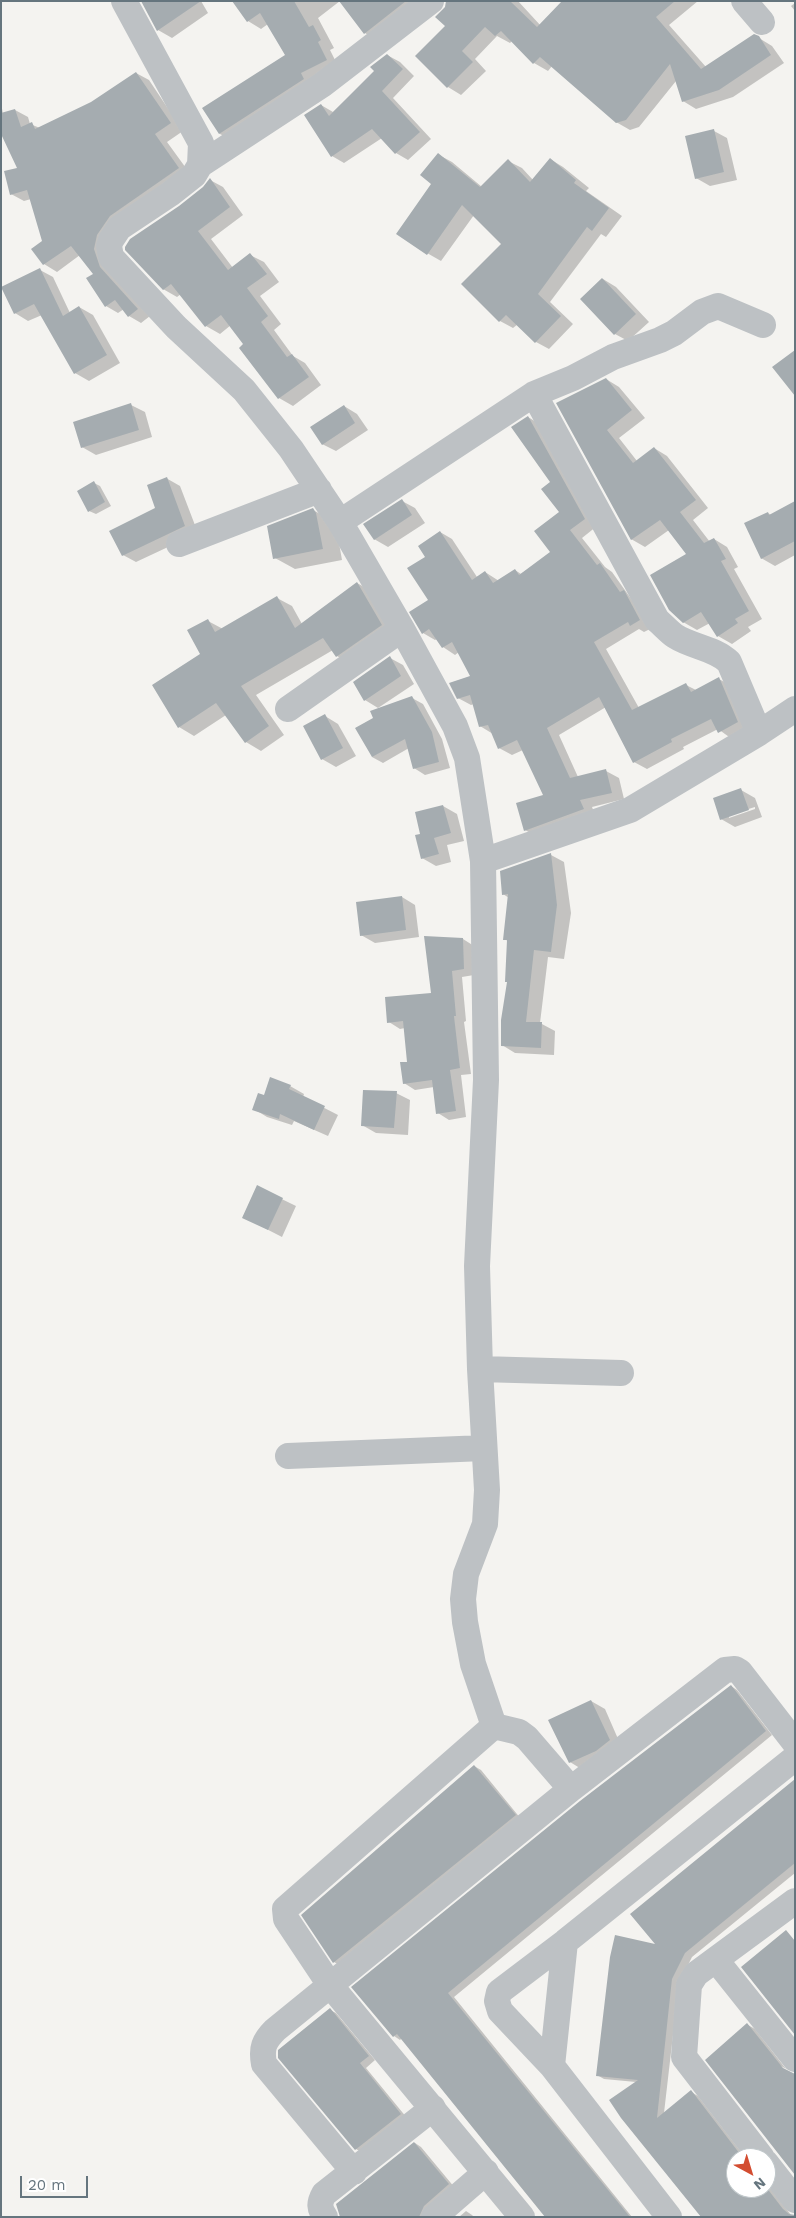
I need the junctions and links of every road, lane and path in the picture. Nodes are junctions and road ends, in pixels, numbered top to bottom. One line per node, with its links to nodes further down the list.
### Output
1 (124, 1): 5 (street)
2 (430, 1): 5 (street)
3 (744, 1): 4 (street)
4 (762, 22)
5 (200, 165): 8 (street)
6 (763, 325): 7 (street)
7 (534, 394): 9 (street); 14 (street)
8 (319, 490): 9 (street); 10 (street)
9 (340, 522): 11 (street)
10 (180, 544)
11 (402, 629): 12 (street); 15 (street)
12 (288, 709)
13 (795, 709): 14 (street)
14 (759, 733): 15 (street)
15 (483, 861): 16 (street)
16 (480, 1369): 17 (street); 18 (street)
17 (621, 1373)
18 (484, 1448): 19 (street); 20 (street)
19 (288, 1456)
20 (494, 1726): 23 (street); 27 (street)
21 (795, 1743): 23 (street)
22 (795, 1758): 25 (street)
23 (571, 1789): 27 (street)
24 (792, 1908): 26 (street)
25 (565, 1942): 29 (street); 29 (street)
26 (716, 1960): 28 (street); 31 (street)
27 (330, 1986): 30 (street); 32 (street)
28 (795, 2059)
29 (552, 2066): 39 (street)
30 (433, 2108): 32 (street); 33 (street)
31 (754, 2148)
32 (354, 2172): 36 (street)
33 (486, 2172): 37 (street); 38 (street)
34 (776, 2176): 35 (street)
35 (795, 2200)
36 (325, 2217)
37 (434, 2217)
38 (522, 2217)
39 (669, 2217)

